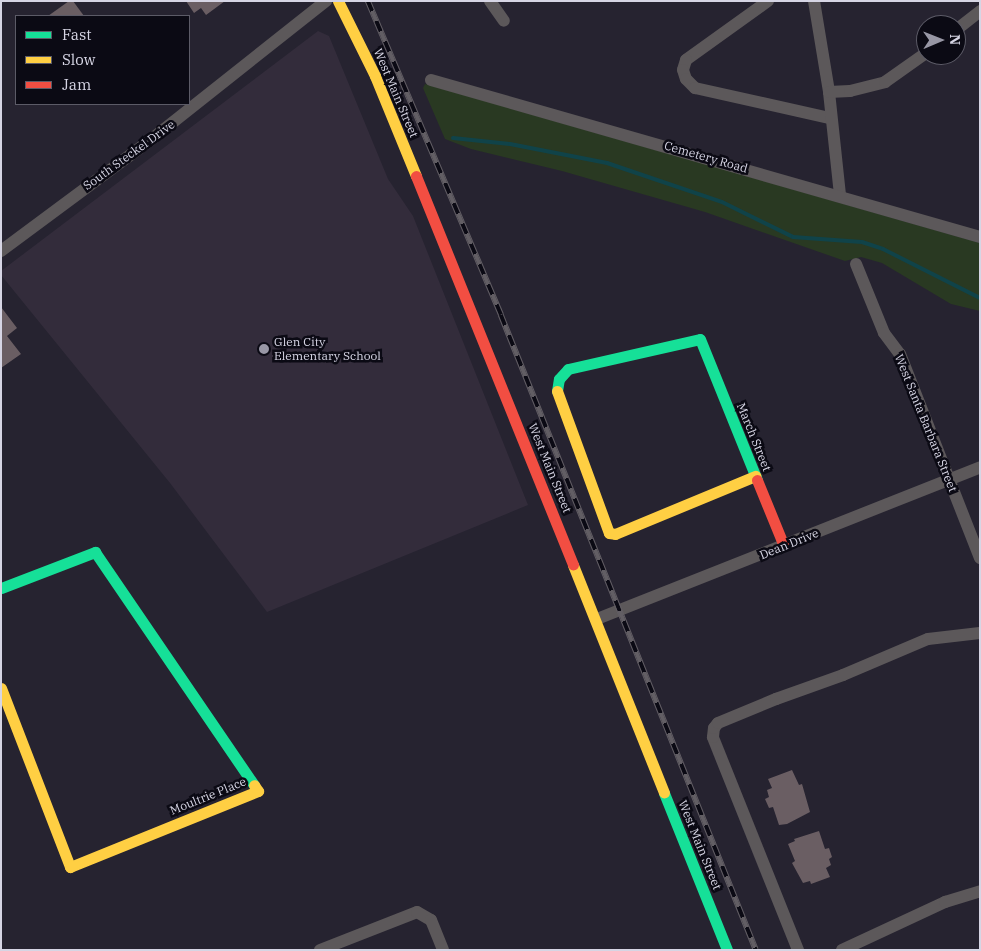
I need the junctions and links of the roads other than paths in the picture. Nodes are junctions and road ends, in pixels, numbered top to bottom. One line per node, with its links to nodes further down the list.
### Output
1 (326, 1): 15 (street, South Steckel Drive)
2 (338, 1): 23 (street, West Main Street)
3 (490, 1): 7 (street)
4 (768, 1): 12 (street)
5 (814, 1): 11 (street)
6 (980, 11): 8 (street)
7 (504, 21)
8 (966, 22)
9 (916, 60): 11 (street)
10 (431, 80): 13 (street, Cemetery Road)
11 (829, 92): 12 (street)
12 (830, 118): 13 (street)
13 (840, 195): 14 (street, Cemetery Road)
14 (980, 237)
15 (1, 251)
16 (856, 264): 19 (street, West Santa Barbara Street)
17 (980, 467): 19 (street, Dean Drive)
18 (755, 476): 18 (street, March Street); 20 (street, March Street)
19 (950, 480): 20 (street, Dean Drive); 21 (street, West Santa Barbara Street)
20 (784, 546): 23 (street, Dean Drive)
21 (980, 558)
22 (1, 588): 25 (street, Moultrie Place)
23 (597, 619): 29 (street, West Main Street)
24 (980, 633): 30 (street)
25 (1, 688)
26 (980, 891): 31 (street)
27 (320, 950): 28 (street)
28 (443, 950)
29 (727, 950)
30 (798, 950)
31 (842, 950)

